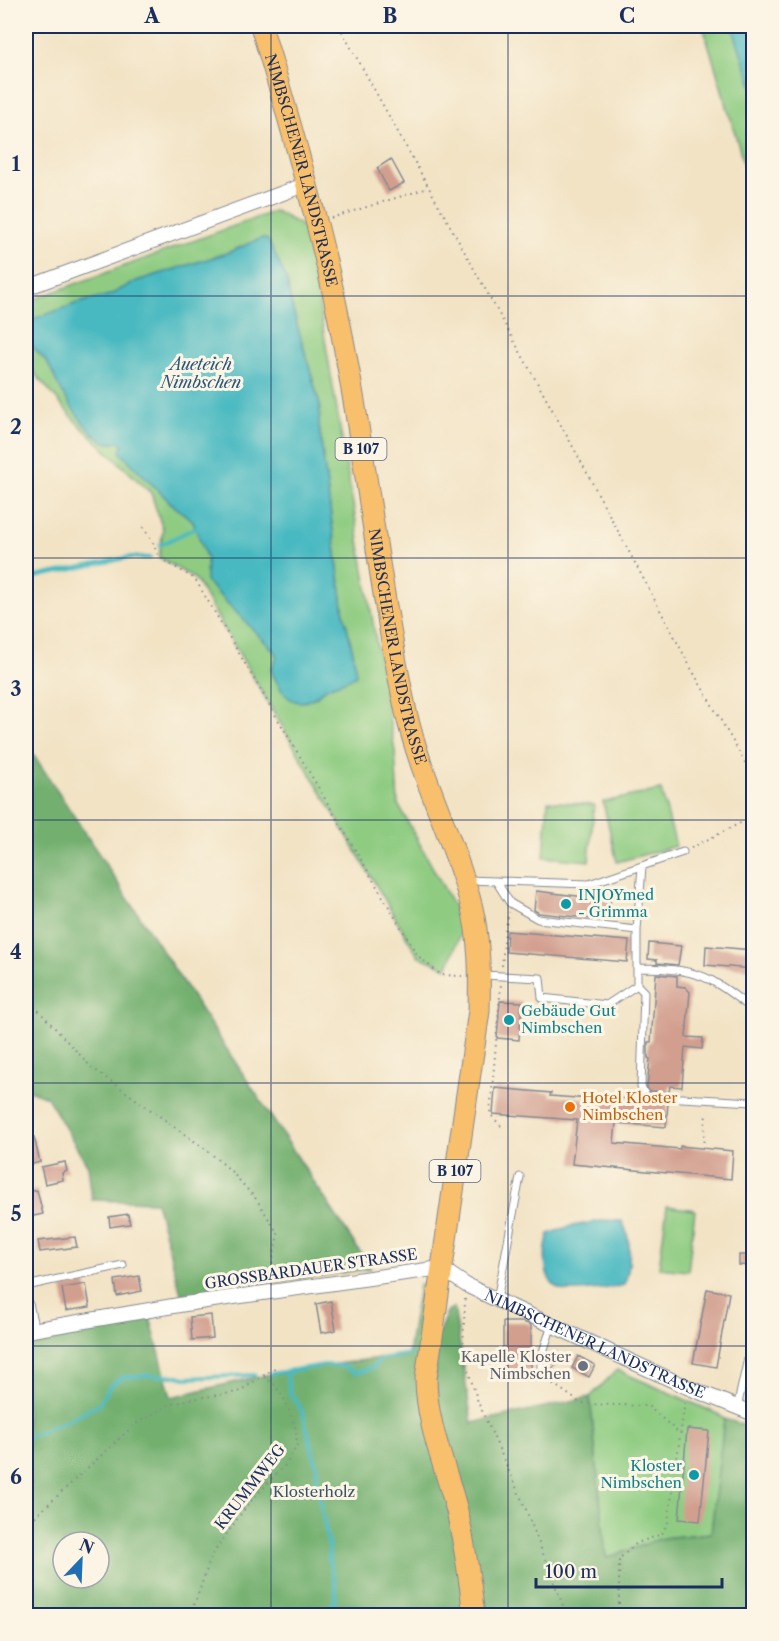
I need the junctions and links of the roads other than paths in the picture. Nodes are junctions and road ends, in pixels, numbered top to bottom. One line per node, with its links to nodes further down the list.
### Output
1 (261, 26): 2 (main road, NIMBSCHENER LANDSTRASSE / B 107)
2 (307, 184): 3 (street); 6 (main road, NIMBSCHENER LANDSTRASSE / B 107)
3 (26, 288)
4 (683, 852): 5 (lane)
5 (642, 867): 7 (lane); 8 (lane)
6 (464, 880): 7 (lane); 10 (main road, NIMBSCHENER LANDSTRASSE / B 107)
7 (496, 881): 8 (lane)
8 (638, 930): 9 (lane)
9 (637, 968): 11 (lane); 12 (lane)
10 (480, 975): 11 (lane); 17 (main road, NIMBSCHENER LANDSTRASSE / B 107)
11 (637, 985): 13 (lane)
12 (753, 1010)
13 (753, 1101): 14 (lane)
14 (753, 1113)
15 (520, 1178): 19 (lane)
16 (123, 1265): 18 (lane)
17 (441, 1268): 19 (street, NIMBSCHENER LANDSTRASSE); 22 (street, GROSSBARDAUER STRASSE); 27 (main road, NIMBSCHENER LANDSTRASSE / B 107)
18 (26, 1286)
19 (497, 1300): 21 (street, NIMBSCHENER LANDSTRASSE)
20 (26, 1306): 22 (street)
21 (552, 1325): 24 (lane); 25 (street, NIMBSCHENER LANDSTRASSE)
22 (28, 1330)
23 (753, 1331): 25 (lane)
24 (541, 1373)
25 (736, 1408): 26 (street, NIMBSCHENER LANDSTRASSE)
26 (753, 1414)
27 (474, 1616)

